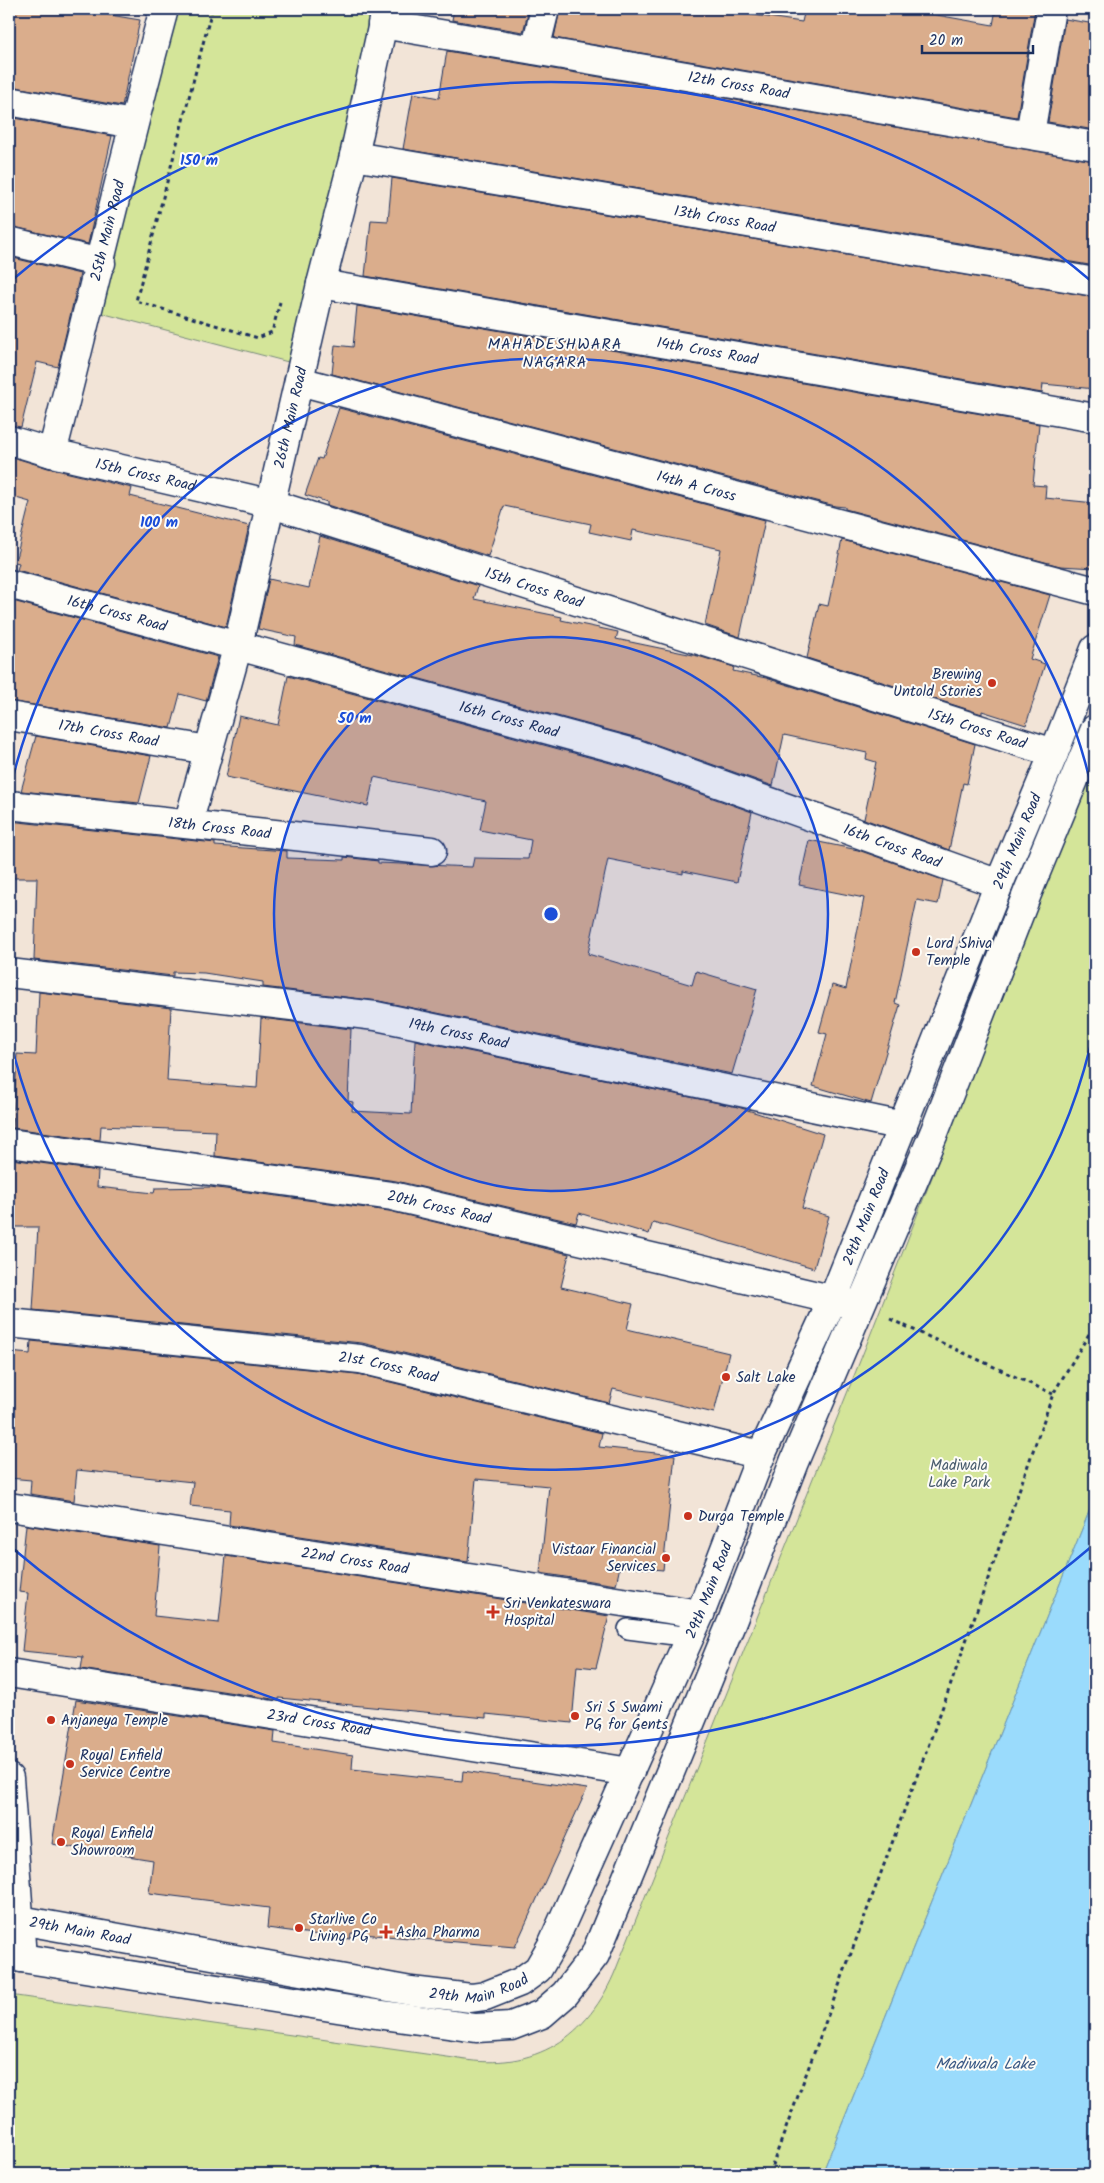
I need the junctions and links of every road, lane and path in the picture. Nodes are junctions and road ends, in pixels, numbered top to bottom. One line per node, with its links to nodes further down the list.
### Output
1 (164, 9): 8 (street, 25th Main Road)
2 (212, 9): 16 (path)
3 (545, 9): 6 (street)
4 (1052, 9): 9 (street)
5 (384, 17): 6 (street, 12th Cross Road); 11 (street, 26th Main Road)
6 (535, 50): 9 (street, 12th Cross Road)
7 (9, 101): 8 (street)
8 (132, 124): 13 (street, 25th Main Road)
9 (1030, 134): 10 (street, 12th Cross Road)
10 (1095, 146)
11 (354, 156): 14 (street, 13th Cross Road); 15 (street, 26th Main Road)
12 (9, 241): 13 (street)
13 (101, 262): 20 (street, 25th Main Road)
14 (1095, 282)
15 (321, 284): 17 (street, 26th Main Road); 18 (street, 14th Cross Road)
16 (258, 338)
17 (299, 381): 21 (street, 26th Main Road); 23 (street, 14th A Cross)
18 (1095, 418)
19 (9, 440): 20 (street, 15th Cross Road)
20 (52, 453): 21 (street, 15th Cross Road)
21 (272, 504): 24 (street, 26th Main Road); 29 (street, 15th Cross Road)
22 (9, 584): 24 (street, 16th Cross Road)
23 (1095, 591)
24 (238, 645): 28 (street, 26th Main Road); 33 (street, 16th Cross Road)
25 (1095, 649): 29 (street, 29th Main Road)
26 (9, 716): 28 (street, 17th Cross Road)
27 (1095, 729): 38 (street, 29th Main Road)
28 (208, 750): 31 (street, 26th Main Road)
29 (1054, 753): 33 (street, 29th Main Road)
30 (9, 804): 31 (street, 18th Cross Road)
31 (188, 824): 32 (street, 18th Cross Road)
32 (432, 852)
33 (998, 884): 35 (street, 29th Main Road)
34 (9, 972): 35 (street, 19th Cross Road)
35 (903, 1126): 37 (street, 29th Main Road)
36 (9, 1143): 37 (street, 20th Cross Road)
37 (833, 1299): 38 (street, 20th Cross Road); 42 (street, 29th Main Road)
38 (862, 1307): 41 (path); 50 (street, 29th Main Road)
39 (9, 1323): 42 (street, 21st Cross Road)
40 (1095, 1324): 41 (path)
41 (1053, 1394): 51 (path)
42 (761, 1454): 44 (street, 29th Main Road)
43 (9, 1507): 44 (street, 22nd Cross Road)
44 (695, 1626): 45 (lane); 47 (street, 29th Main Road)
45 (628, 1629)
46 (9, 1673): 47 (street, 23rd Cross Road)
47 (630, 1772): 49 (street, 29th Main Road)
48 (9, 1778): 49 (street)
49 (14, 1918): 50 (street)
50 (16, 1957)
51 (769, 2174)

